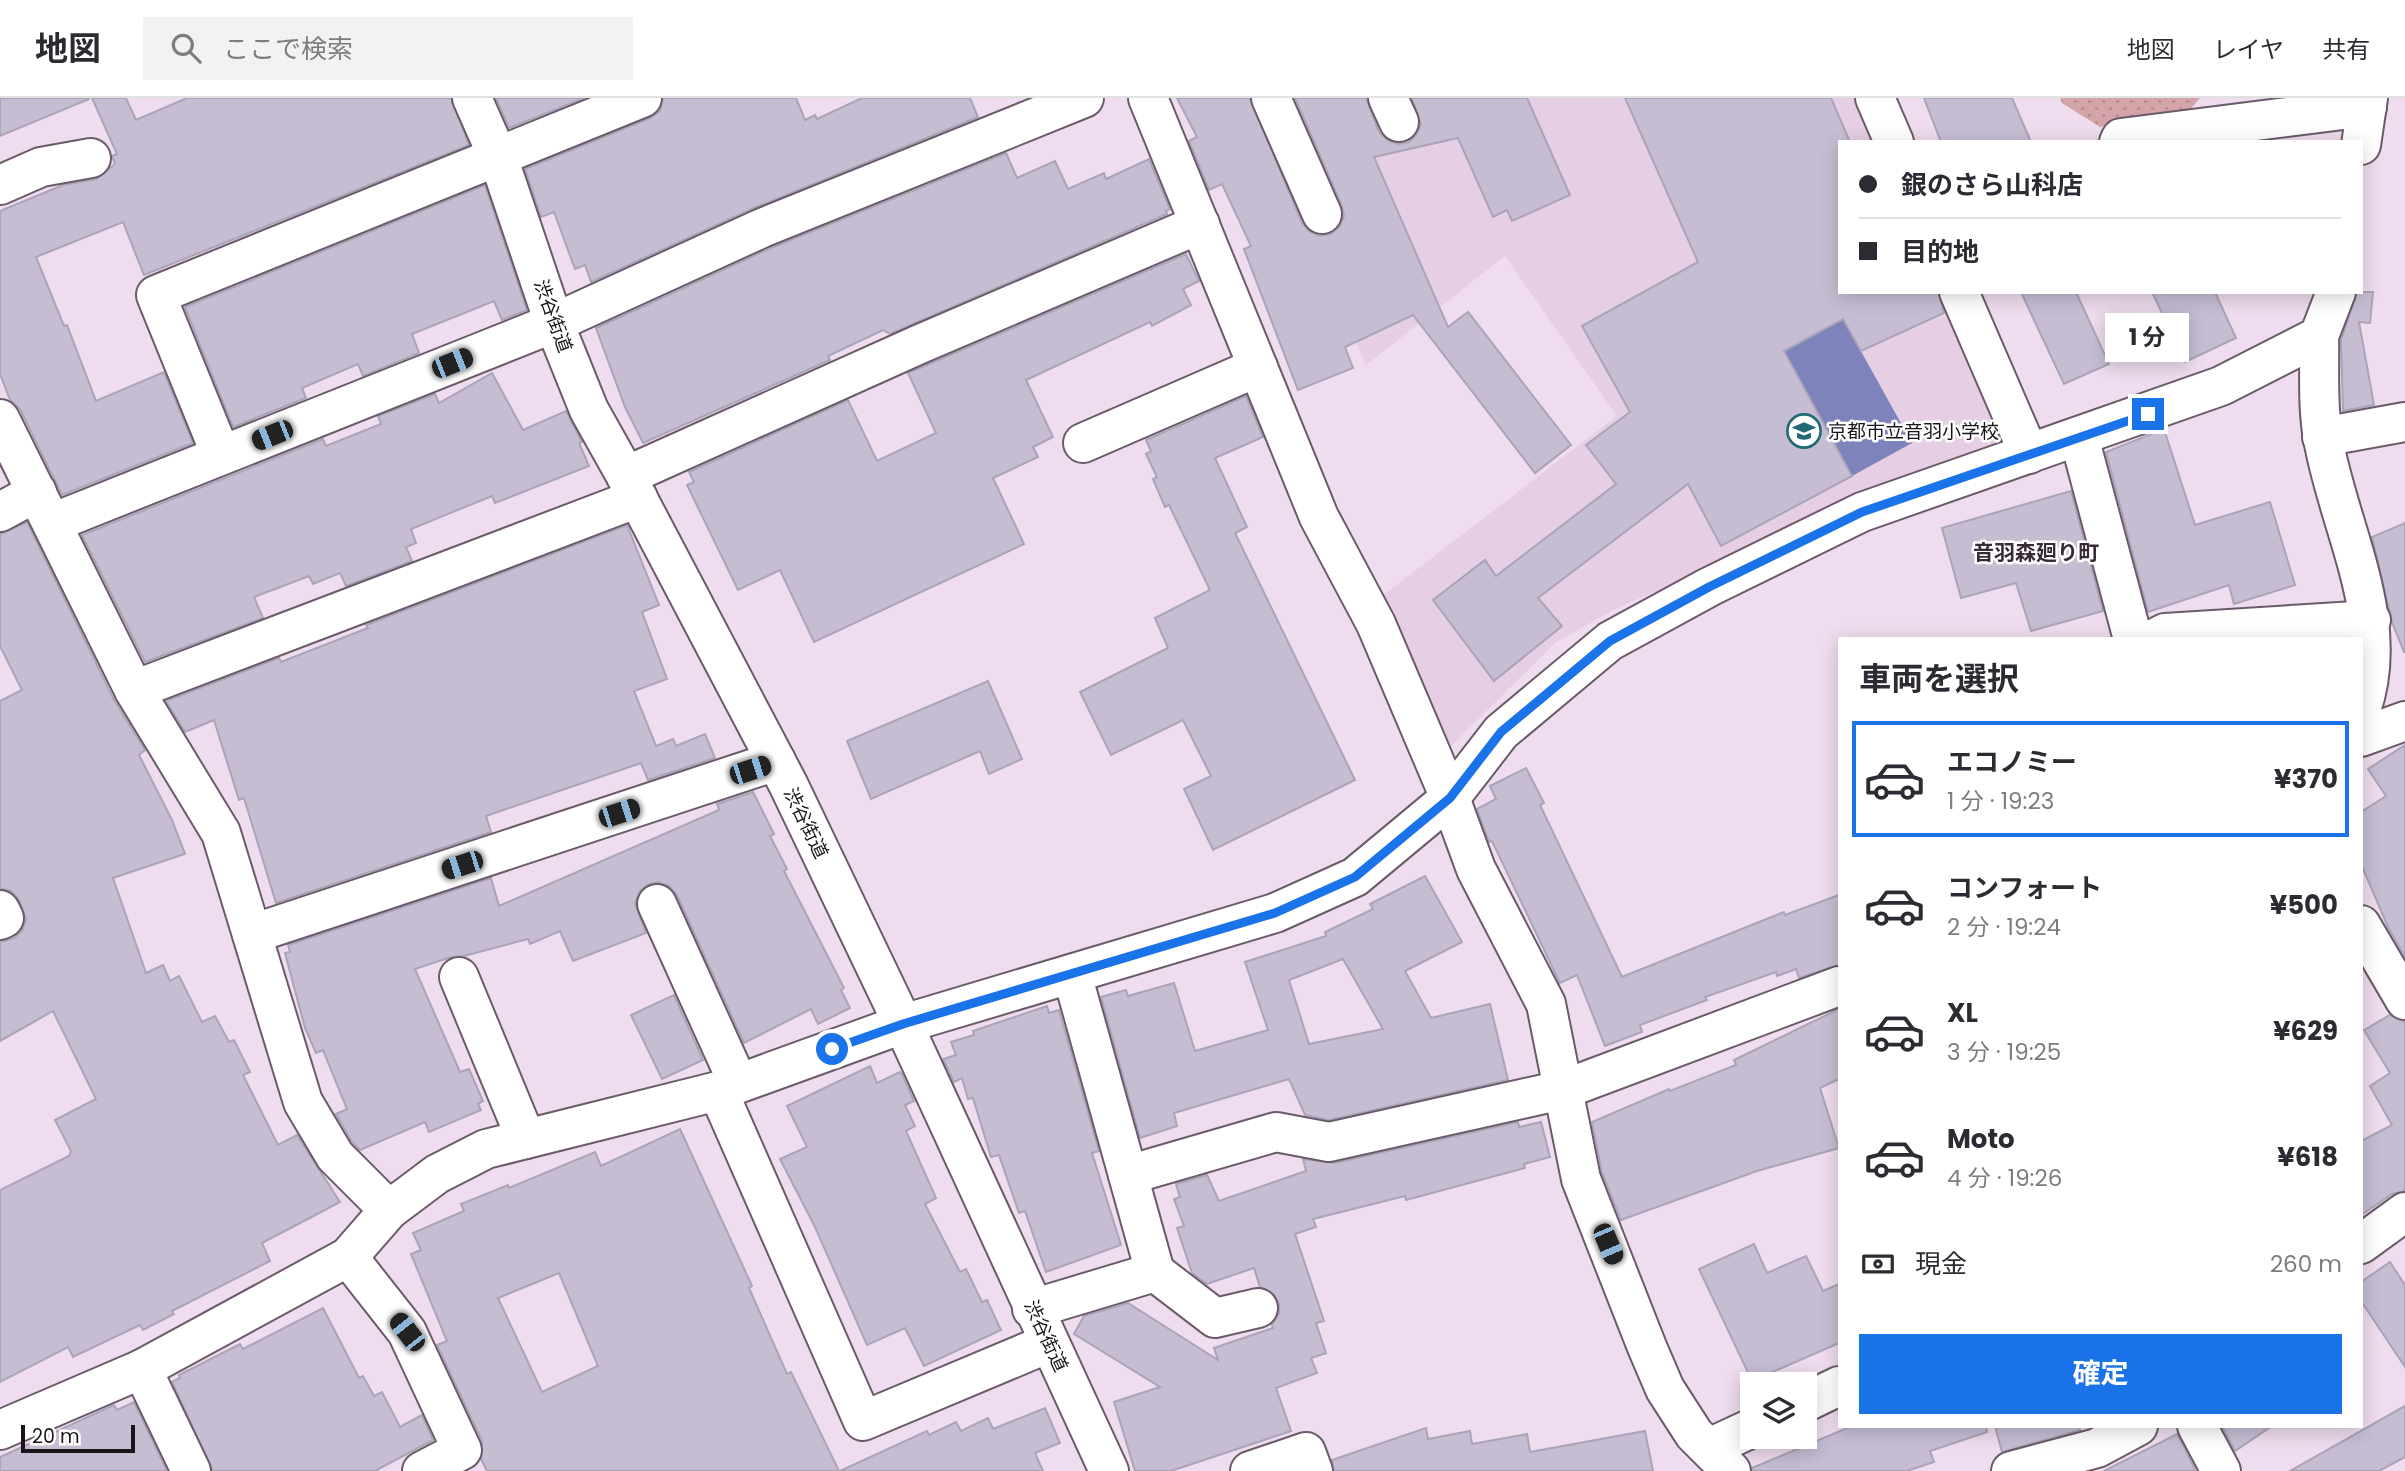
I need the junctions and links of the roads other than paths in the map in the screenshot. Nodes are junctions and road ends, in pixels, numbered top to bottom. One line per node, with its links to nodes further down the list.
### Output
1 (472, 98): 11 (street, 渋谷街道)
2 (642, 98): 11 (street)
3 (1084, 98): 18 (street)
4 (1148, 98): 15 (street)
5 (1271, 98): 14 (street)
6 (1875, 98): 8 (street)
7 (2368, 102): 9 (street); 10 (street)
8 (1893, 140)
9 (2120, 140)
10 (2362, 140)
11 (498, 157): 18 (street, 渋谷街道); 27 (street)
12 (91, 158): 13 (street)
13 (0, 185)
14 (1322, 214)
15 (1200, 224): 20 (street); 28 (street)
16 (1960, 294): 26 (street)
17 (2335, 294): 19 (street)
18 (554, 323): 27 (street); 28 (street, 渋谷街道)
19 (2319, 336): 23 (street); 24 (street)
20 (1258, 367): 25 (street); 39 (street)
21 (0, 419): 29 (street)
22 (2405, 422): 24 (street)
23 (2079, 437): 26 (street); 32 (street)
24 (2322, 437): 31 (street)
25 (1083, 443)
26 (2029, 454): 39 (street)
27 (221, 455): 29 (street)
28 (632, 487): 34 (street); 38 (street, 渋谷街道)
29 (44, 507): 30 (street); 34 (street)
30 (0, 512)
31 (2371, 620): 33 (street); 35 (street)
32 (2132, 637)
33 (2158, 637)
34 (134, 690): 44 (street)
35 (2364, 693)
36 (2405, 721): 37 (street)
37 (2363, 736)
38 (776, 761): 44 (street); 49 (street, 渋谷街道)
39 (1450, 798): 45 (street); 51 (street)
40 (657, 904): 50 (street)
41 (0, 910): 42 (street)
42 (0, 920)
43 (2363, 928): 47 (street)
44 (252, 934): 54 (street)
45 (1072, 974): 49 (street); 53 (street)
46 (459, 977): 52 (street)
47 (2399, 978)
48 (1838, 985): 51 (street)
49 (903, 1024): 50 (street); 60 (street, 渋谷街道)
50 (728, 1087): 52 (street); 61 (street)
51 (1562, 1090): 53 (street); 69 (street)
52 (526, 1139): 54 (street)
53 (1128, 1175): 58 (street)
54 (388, 1210): 57 (street)
55 (2405, 1212): 56 (street)
56 (2363, 1243)
57 (348, 1257): 62 (street); 70 (street)
58 (1155, 1272): 59 (street); 60 (street)
59 (1258, 1308)
60 (1032, 1309): 61 (street, 渋谷街道)
61 (1049, 1343): 74 (street, 渋谷街道)
62 (142, 1369): 67 (street); 72 (street)
63 (1838, 1386): 64 (street)
64 (1817, 1397)
65 (2134, 1428): 71 (street)
66 (2198, 1428): 77 (street)
67 (0, 1430)
68 (1740, 1440): 69 (street)
69 (1720, 1460)
70 (468, 1461): 73 (street)
71 (2025, 1469)
72 (191, 1471)
73 (422, 1471)
74 (1109, 1471)
75 (1250, 1471): 76 (street)
76 (1313, 1471)
77 (2221, 1471)

